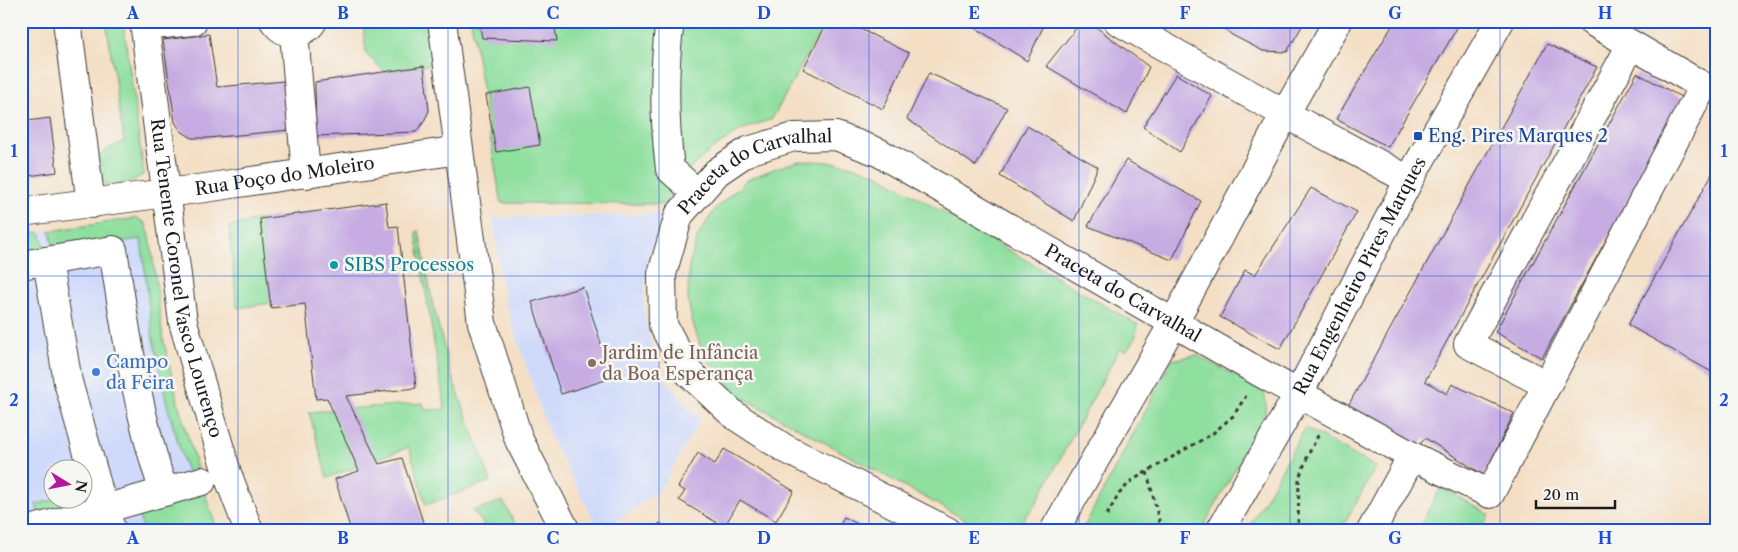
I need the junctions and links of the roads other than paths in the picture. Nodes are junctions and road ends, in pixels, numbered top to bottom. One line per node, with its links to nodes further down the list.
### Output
1 (67, 21): 18 (street)
2 (193, 21): 9 (street)
3 (442, 21): 13 (street)
4 (670, 21): 17 (street)
5 (1118, 21): 12 (street)
6 (1338, 21): 12 (street)
7 (1500, 21): 15 (street, Rua Engenheiro Pires Marques)
8 (1591, 21): 11 (street)
9 (144, 24): 16 (street, Rua Tenente Coronel Vasco Lourenço)
10 (294, 25): 14 (street)
11 (1631, 45): 22 (street); 22 (street)
12 (1285, 114): 15 (street); 21 (street)
13 (459, 150): 14 (street, Rua Poço do Moleiro); 30 (street)
14 (306, 174): 16 (street, Rua Poço do Moleiro)
15 (1409, 180): 23 (street, Rua Engenheiro Pires Marques)
16 (166, 194): 18 (street, Rua Poço do Moleiro); 29 (street, Rua Tenente Coronel Vasco Lourenço)
17 (698, 194): 21 (street, Praceta do Carvalhal); 31 (street, Praceta do Carvalhal)
18 (91, 204): 19 (street, Rua Poço do Moleiro)
19 (21, 212)
20 (34, 263): 26 (street); 27 (street)
21 (1174, 322): 23 (street, Praceta do Carvalhal); 32 (street)
22 (1547, 386): 24 (street, Praceta do Carvalhal)
23 (1299, 393): 24 (street, Praceta do Carvalhal); 33 (street, Rua Engenheiro Pires Marques)
24 (1412, 456): 34 (street)
25 (202, 481): 26 (street)
26 (164, 492): 27 (street)
27 (108, 520): 28 (street)
28 (27, 531)
29 (249, 531)
30 (566, 531)
31 (946, 531)
32 (1054, 531)
33 (1220, 531)
34 (1370, 531)

